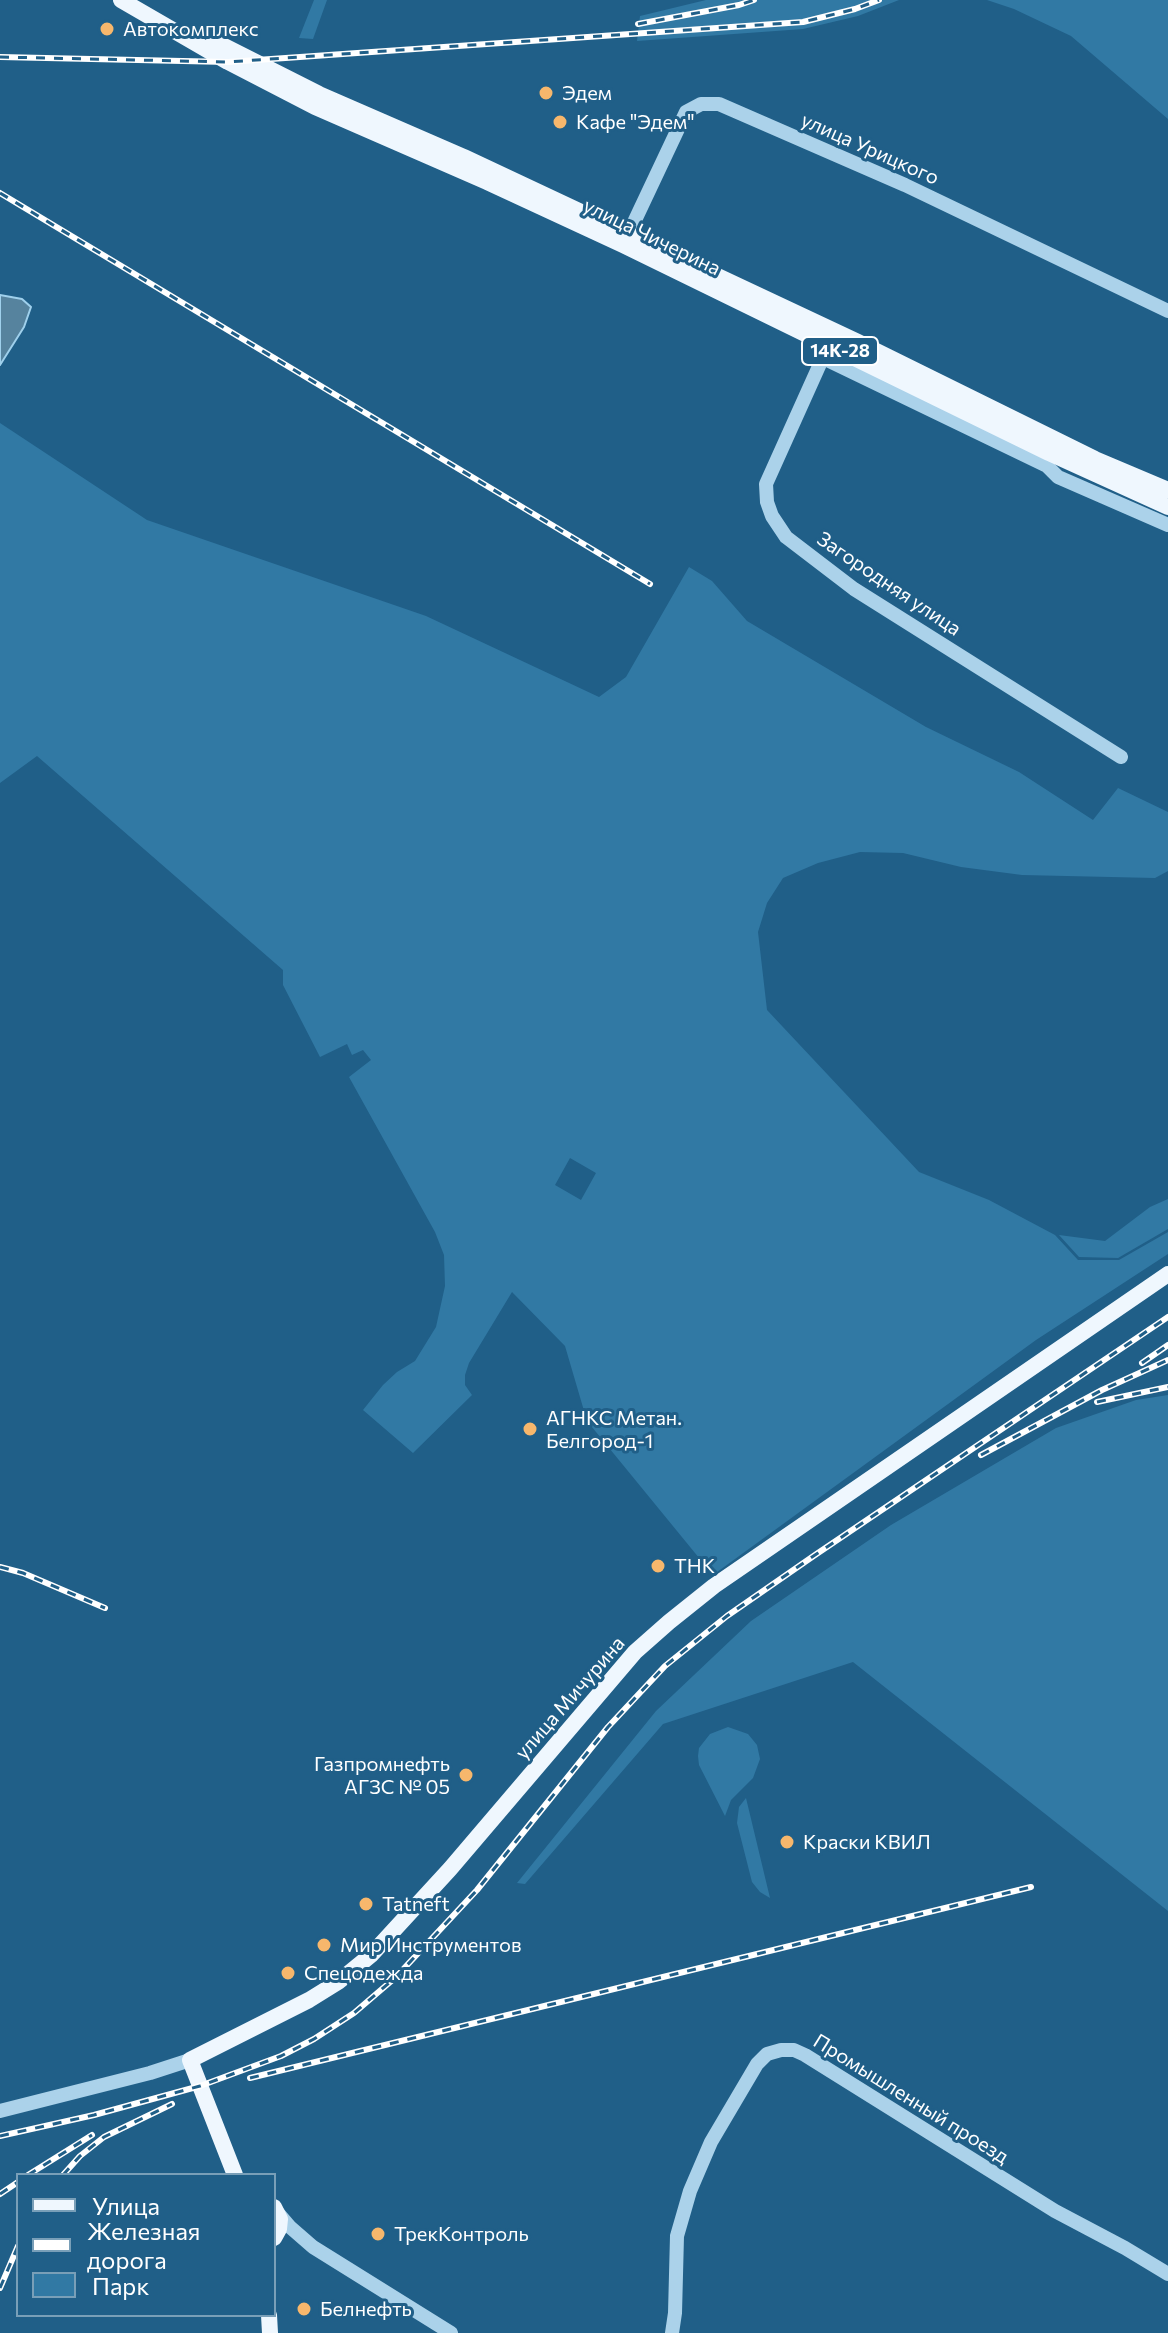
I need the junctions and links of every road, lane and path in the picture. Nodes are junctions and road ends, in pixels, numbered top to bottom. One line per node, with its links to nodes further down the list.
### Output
1 (121, 0): 3 (main road, улица Чичерина / 14К-28)
2 (143, 0): 3 (main road, улица Чичерина / 14К-28)
3 (626, 240): 4 (street, улица Урицкого); 5 (main road, улица Чичерина / 14К-28)
4 (1168, 311)
5 (829, 345): 6 (main road, улица Чичерина / 14К-28); 7 (main road, улица Чичерина / 14К-28); 8 (street); 9 (street, Загородняя улица)
6 (1168, 490)
7 (1168, 507)
8 (1168, 525)
9 (1121, 757)
10 (1168, 1274): 11 (main road, улица Мичурина)
11 (190, 2060): 12 (street, улица Мичурина); 13 (main road)
12 (0, 2111)
13 (234, 2173)
14 (276, 2210): 15 (main road); 17 (street)
15 (276, 2234)
16 (276, 2238): 17 (street)
17 (303, 2239): 19 (street)
18 (1168, 2274): 20 (street, Промышленный проезд)
19 (451, 2333)
20 (672, 2333)

